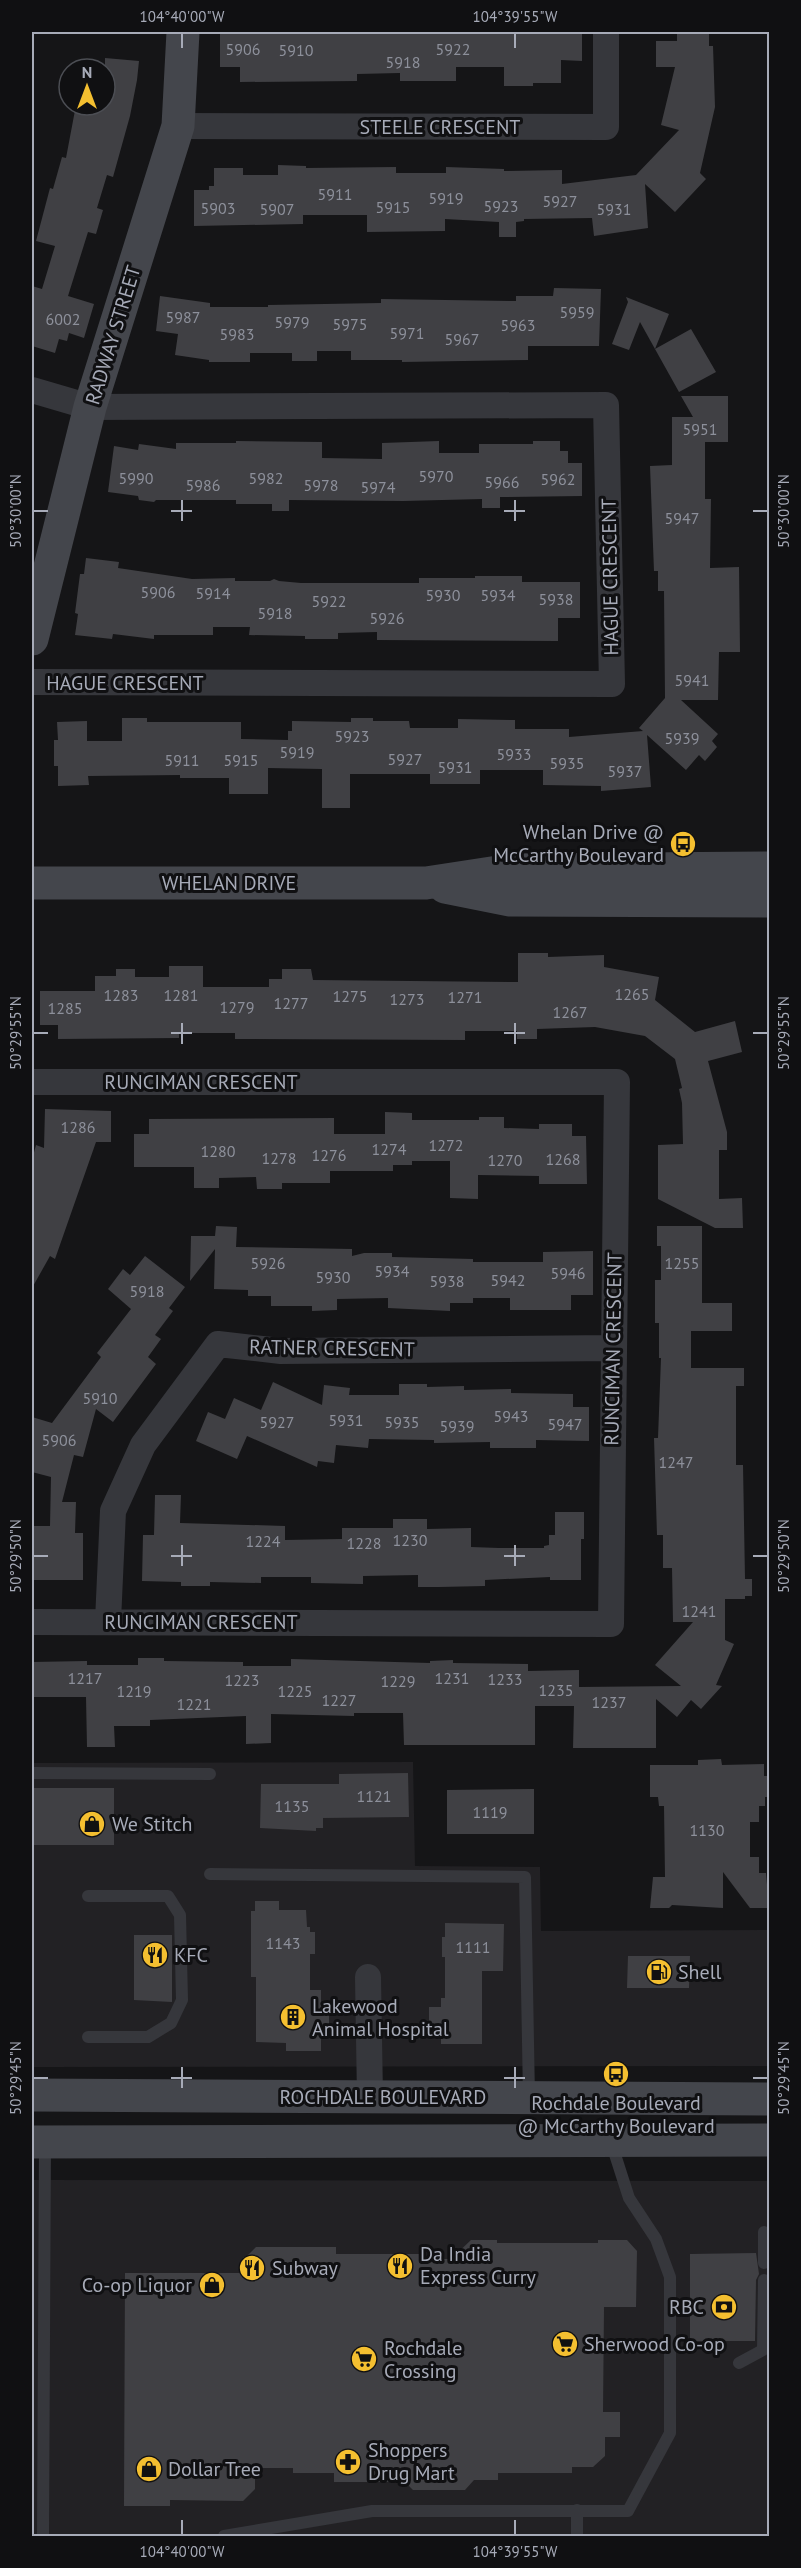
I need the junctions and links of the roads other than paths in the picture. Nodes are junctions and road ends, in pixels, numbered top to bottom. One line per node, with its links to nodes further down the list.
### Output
1 (183, 32): 3 (street, RADWAY STREET)
2 (606, 32): 3 (street, STEELE CRESCENT)
3 (178, 126): 5 (street, RADWAY STREET)
4 (32, 390): 5 (street)
5 (90, 407): 6 (street, RADWAY STREET); 7 (street, HAGUE CRESCENT)
6 (32, 639)
7 (32, 682)
8 (770, 868): 10 (street, WHELAN DRIVE)
9 (32, 883): 10 (street, WHELAN DRIVE)
10 (426, 883): 11 (street, WHELAN DRIVE)
11 (770, 901)
12 (32, 1082): 13 (street, RUNCIMAN CRESCENT)
13 (612, 1348): 15 (street, RATNER CRESCENT); 15 (street, RUNCIMAN CRESCENT)
14 (32, 1622): 15 (street, RUNCIMAN CRESCENT)
15 (108, 1622)
16 (32, 1773): 17 (lane)
17 (210, 1774)
18 (210, 1874): 24 (lane)
19 (88, 1896): 21 (lane)
20 (368, 1977): 23 (street)
21 (88, 2037)
22 (32, 2095): 23 (street, ROCHDALE BOULEVARD)
23 (370, 2097): 24 (street, ROCHDALE BOULEVARD)
24 (529, 2098): 25 (street, ROCHDALE BOULEVARD)
25 (770, 2100)
26 (770, 2140): 28 (street)
27 (38, 2142): 28 (street); 34 (lane)
28 (611, 2142): 33 (lane)
29 (764, 2232): 30 (lane)
30 (764, 2264)
31 (764, 2280): 32 (lane)
32 (739, 2364)
33 (577, 2510): 35 (lane); 36 (lane)
34 (43, 2536)
35 (224, 2536)
36 (577, 2536)

